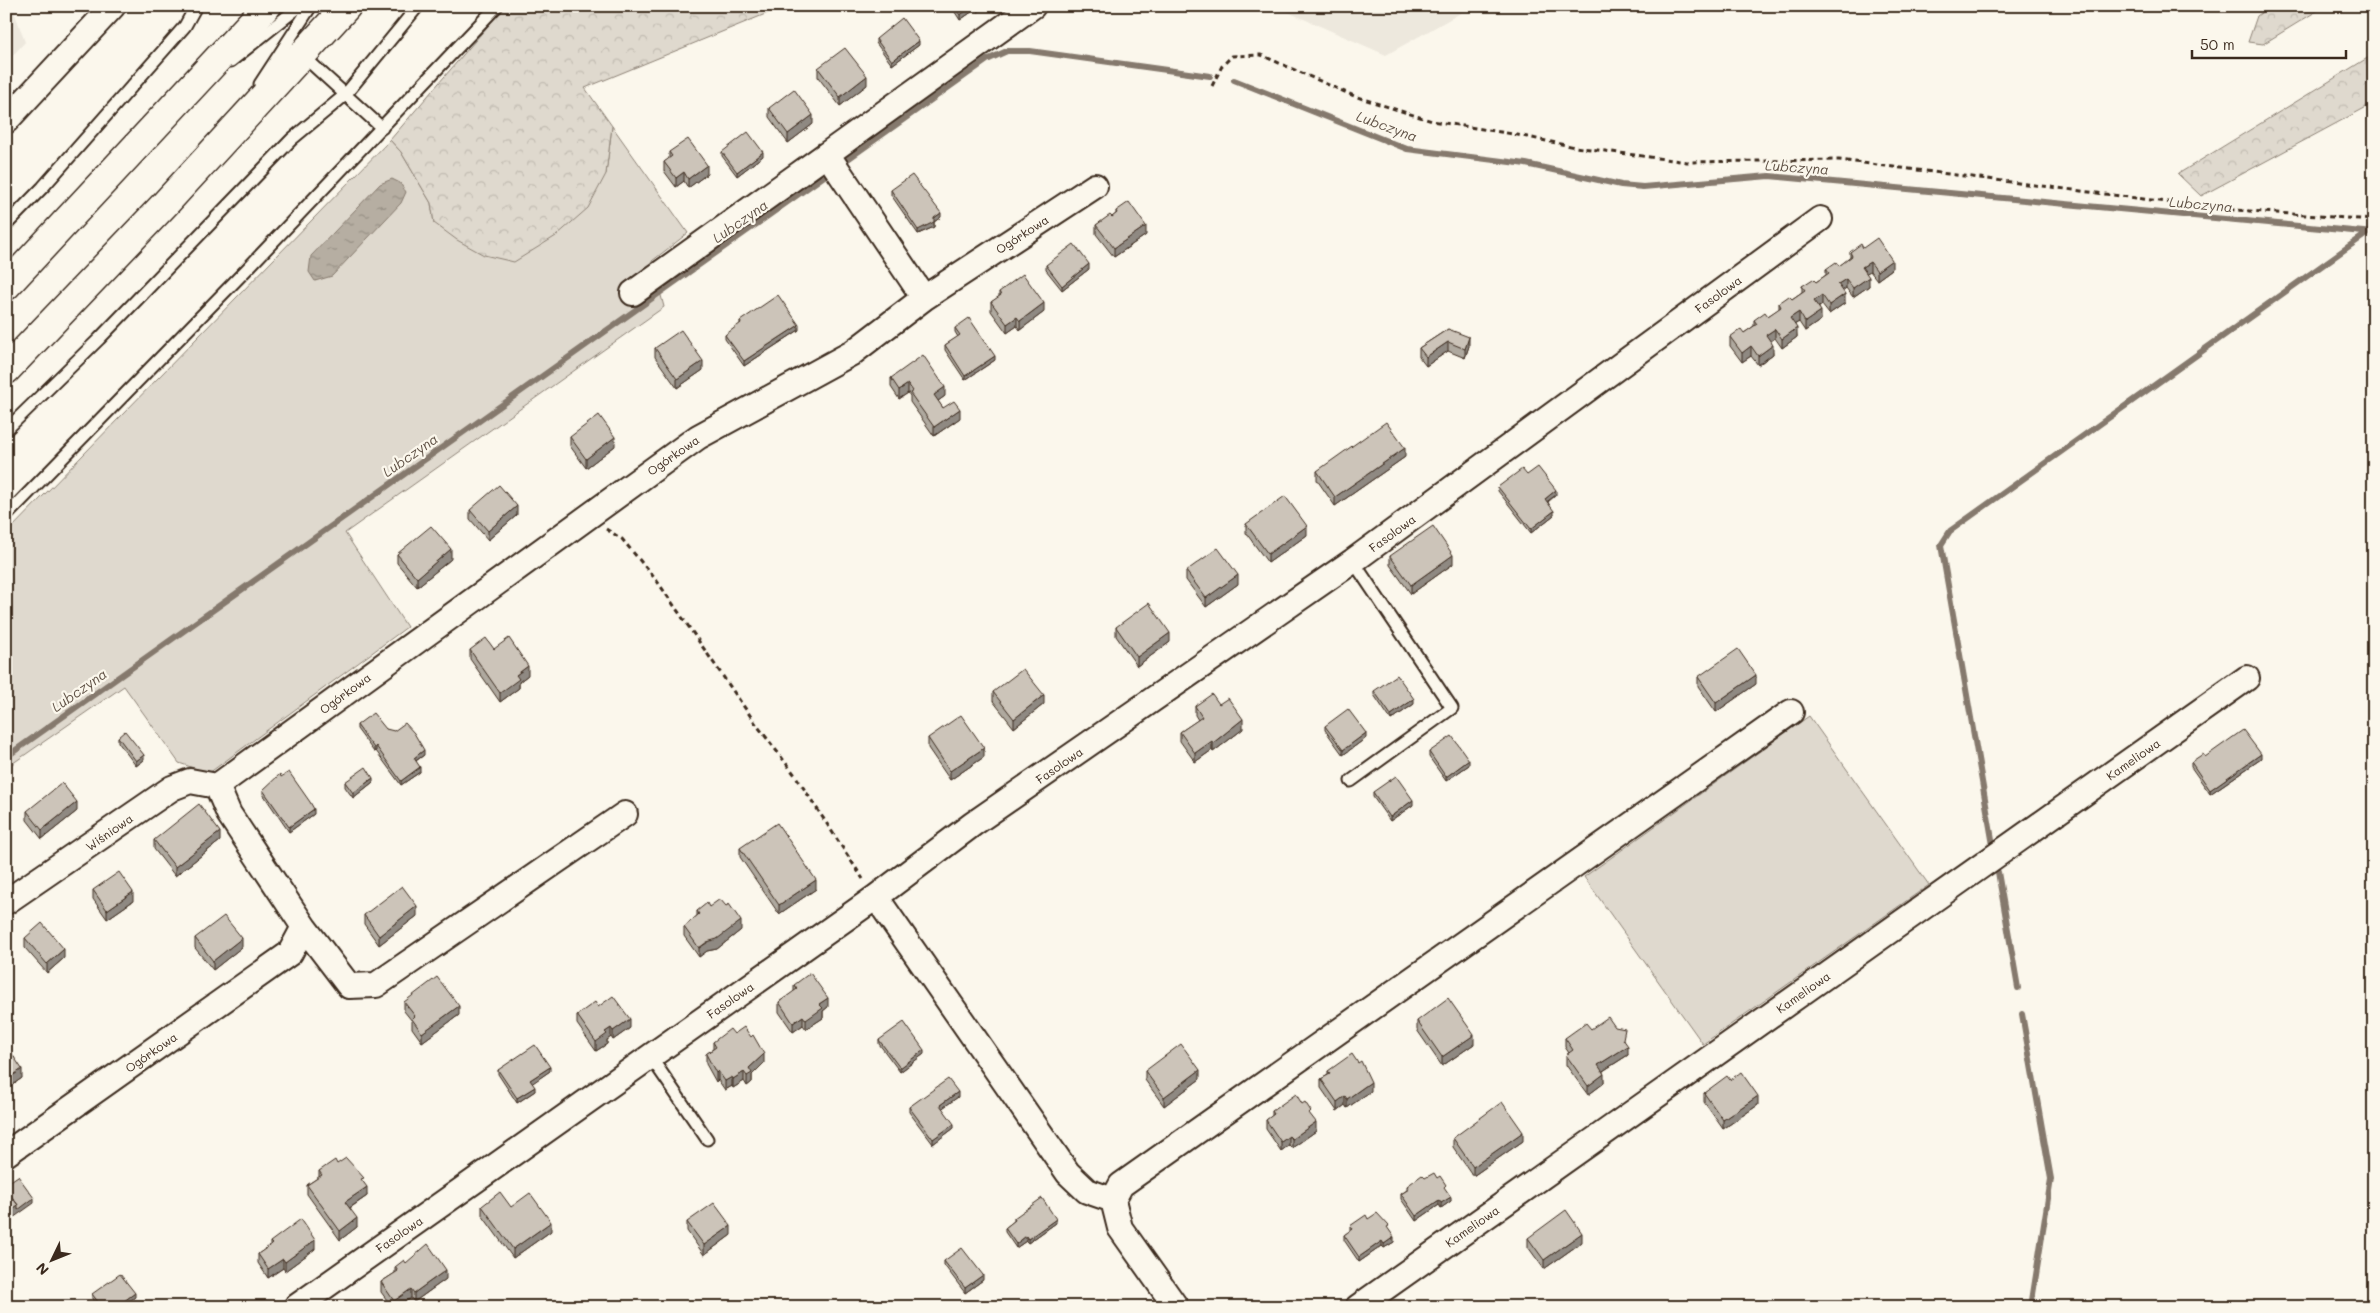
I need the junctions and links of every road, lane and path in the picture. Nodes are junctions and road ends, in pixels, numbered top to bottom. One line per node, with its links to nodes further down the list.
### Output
1 (113, 6): 14 (street)
2 (196, 6): 21 (lane)
3 (300, 6): 13 (lane)
4 (311, 6): 16 (lane)
5 (347, 6): 10 (highway)
6 (418, 6): 12 (lane)
7 (497, 6): 15 (lane)
8 (1033, 6): 17 (street)
9 (260, 9): 13 (highway)
10 (302, 55): 12 (lane); 16 (highway)
11 (1212, 86): 20 (path)
12 (345, 95): 15 (lane); 26 (lane)
13 (180, 102): 22 (highway)
14 (6, 121)
15 (382, 128): 27 (lane)
16 (222, 142): 25 (highway)
17 (827, 154): 23 (street); 24 (street)
18 (1095, 186): 24 (street, Ogórkowa)
19 (1820, 219): 29 (street, Fasolowa)
20 (2374, 220)
21 (6, 225)
22 (6, 286)
23 (632, 293)
24 (924, 298): 28 (street, Ogórkowa)
25 (6, 370)
26 (6, 430)
27 (6, 516)
28 (585, 519): 33 (street, Ogórkowa); 35 (path)
29 (1353, 562): 32 (lane); 35 (street, Fasolowa)
30 (2247, 678): 44 (street, Kameliowa)
31 (1791, 712): 41 (street)
32 (1351, 781)
33 (217, 786): 36 (street, Wiśniowa); 37 (street)
34 (626, 814): 37 (street)
35 (876, 897): 38 (street, Fasolowa); 41 (street)
36 (6, 902)
37 (304, 927): 40 (street, Ogórkowa)
38 (650, 1056): 39 (lane); 42 (street, Fasolowa)
39 (707, 1139)
40 (6, 1154)
41 (1113, 1200): 43 (street)
42 (296, 1307)
43 (1176, 1307)
44 (1358, 1307)

